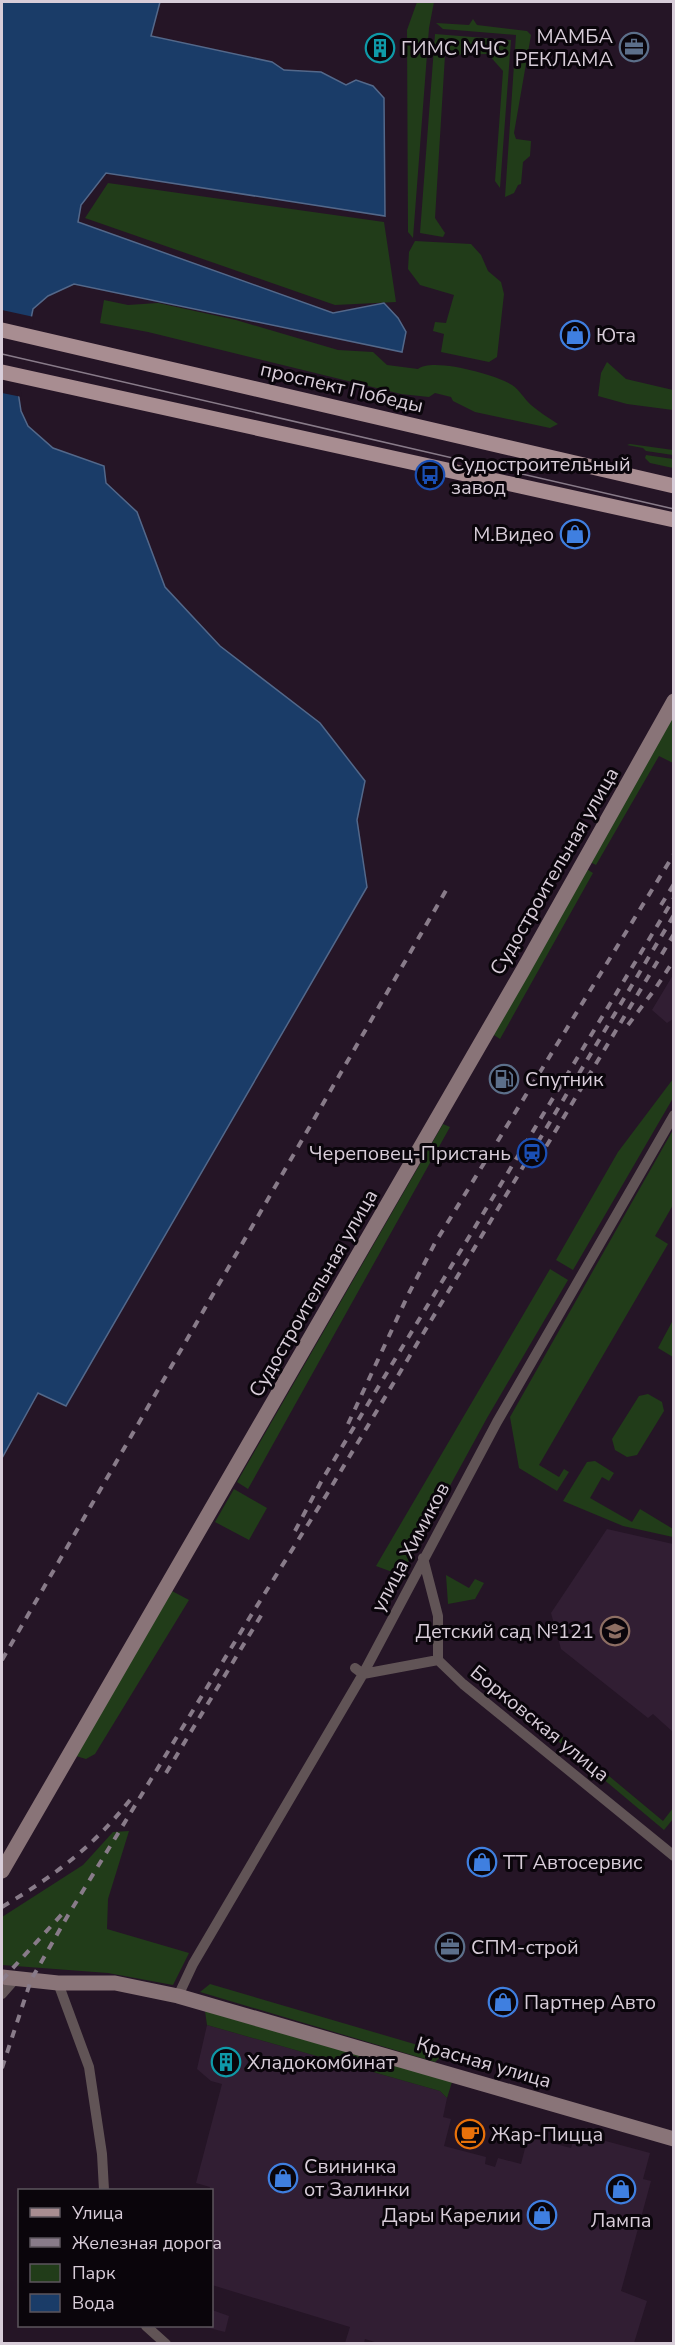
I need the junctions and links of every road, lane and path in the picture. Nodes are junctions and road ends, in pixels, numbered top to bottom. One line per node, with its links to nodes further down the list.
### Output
1 (2, 330): 3 (main road, проспект Победы)
2 (2, 372): 4 (main road)
3 (674, 486)
4 (674, 520)
5 (674, 701): 11 (main road, Судостроительная улица)
6 (674, 1115): 7 (street, улица Химиков)
7 (423, 1558): 8 (street); 9 (street, улица Химиков)
8 (438, 1660): 9 (street); 10 (street, Борковская улица)
9 (359, 1671): 15 (street, улица Химиков)
10 (674, 1856)
11 (2, 1871)
12 (9, 1977): 13 (main road, Красная улица); 14 (street)
13 (58, 1983): 15 (main road, Красная улица); 17 (street)
14 (2, 1994)
15 (178, 1996): 16 (main road, Красная улица)
16 (674, 2139)
17 (104, 2189)
18 (148, 2327): 19 (street)
19 (166, 2343)

